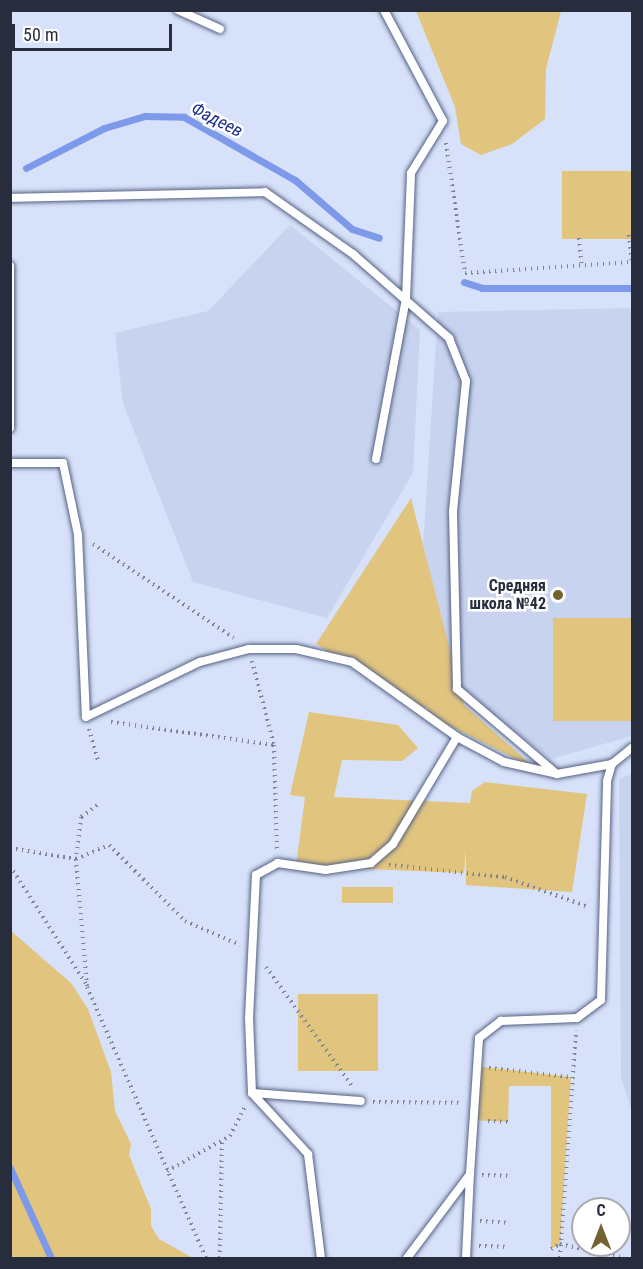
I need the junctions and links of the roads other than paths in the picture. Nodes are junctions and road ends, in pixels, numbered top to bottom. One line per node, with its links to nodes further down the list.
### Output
1 (178, 10): 3 (lane)
2 (384, 10): 6 (lane)
3 (220, 30)
4 (10, 198): 6 (lane)
5 (10, 266): 7 (lane)
6 (406, 299): 8 (lane); 13 (lane)
7 (10, 428)
8 (376, 459)
9 (10, 463): 10 (lane)
10 (457, 737): 13 (lane); 14 (lane)
11 (633, 748): 12 (lane)
12 (612, 764): 13 (lane); 16 (lane)
13 (557, 774)
14 (252, 1094): 15 (lane); 17 (lane)
15 (361, 1101)
16 (470, 1174): 18 (lane); 19 (lane)
17 (321, 1258)
18 (406, 1258)
19 (466, 1258)

